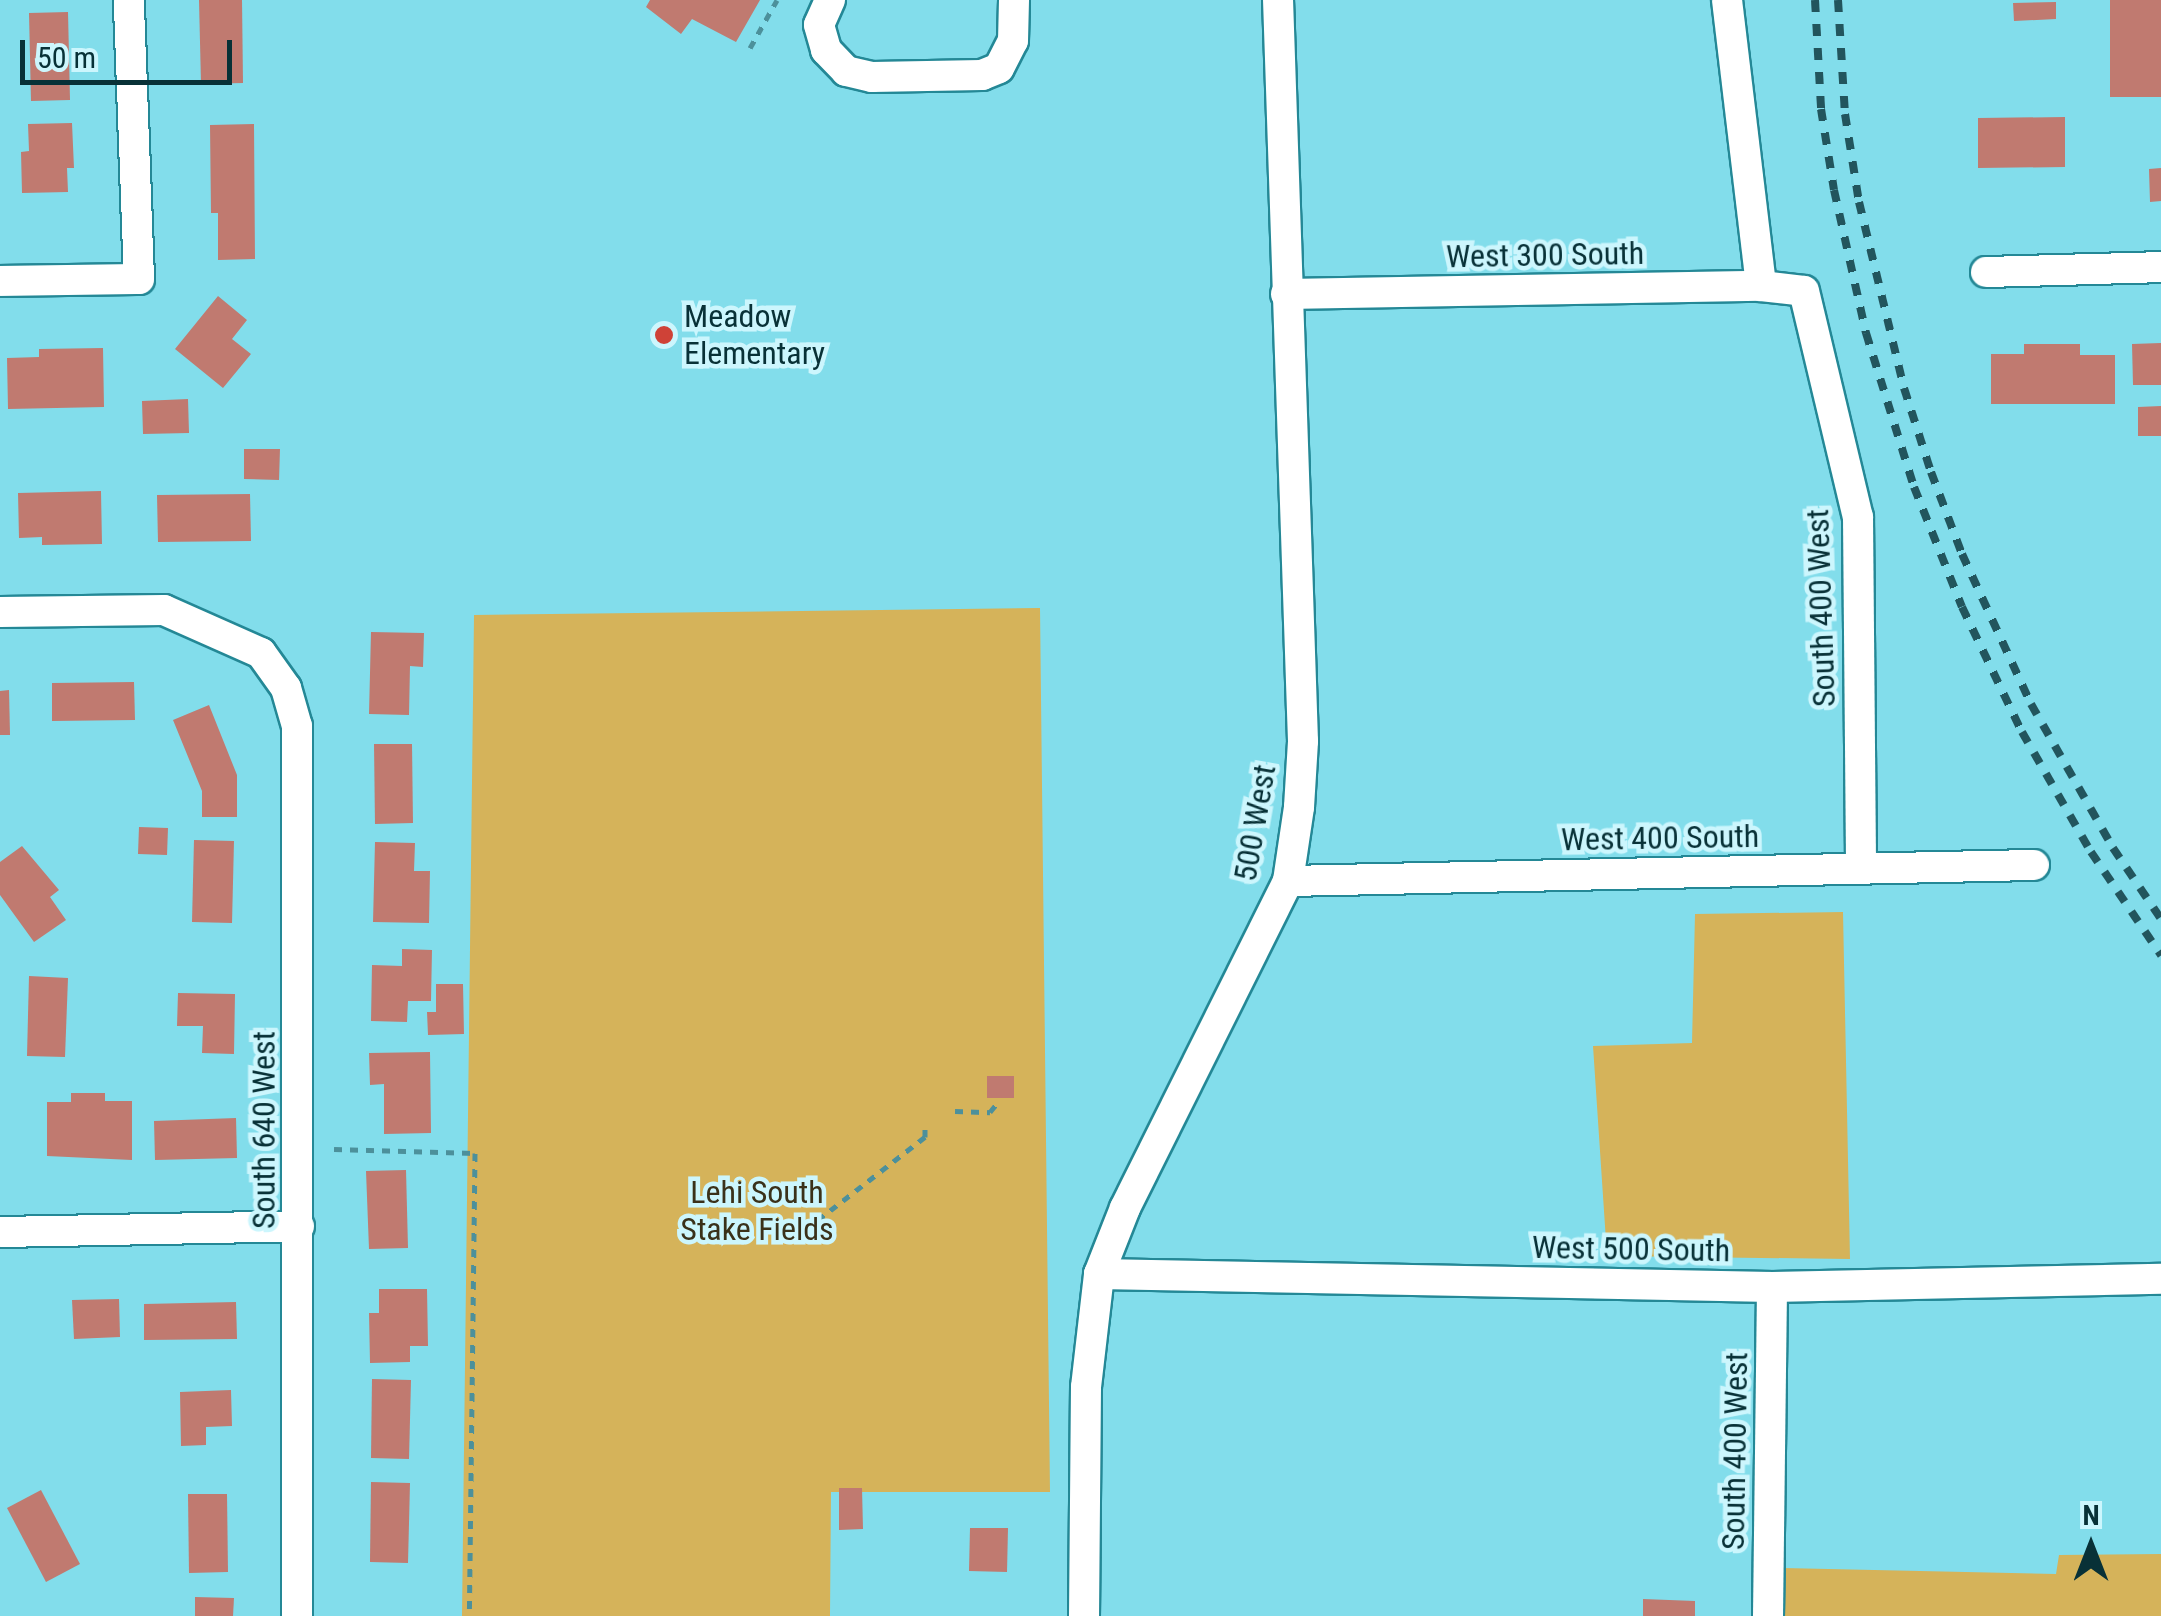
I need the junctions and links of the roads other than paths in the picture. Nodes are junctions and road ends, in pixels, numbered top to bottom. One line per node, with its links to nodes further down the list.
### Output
1 (129, 0): 8 (street)
2 (830, 0): 3 (street)
3 (1014, 0)
4 (1278, 0): 11 (street, 500 West)
5 (1727, 0): 9 (street)
6 (2161, 267): 7 (street)
7 (1986, 272)
8 (0, 281)
9 (1761, 286): 10 (street, West 300 South); 11 (street, West 300 South)
10 (1804, 291): 14 (street, South 400 West)
11 (1286, 294): 15 (street, 500 West)
12 (0, 612): 16 (street, South 640 West)
13 (2034, 865): 14 (street, West 400 South)
14 (1860, 868): 15 (street, West 400 South)
15 (1288, 881): 18 (street, 500 West)
16 (299, 1226): 17 (street); 21 (street, South 640 West)
17 (0, 1232)
18 (1099, 1274): 20 (street, West 500 South); 22 (street, 500 West)
19 (2161, 1279): 20 (street, West 500 South)
20 (1772, 1287): 23 (street, South 400 West)
21 (298, 1616)
22 (1084, 1616)
23 (1768, 1616)

